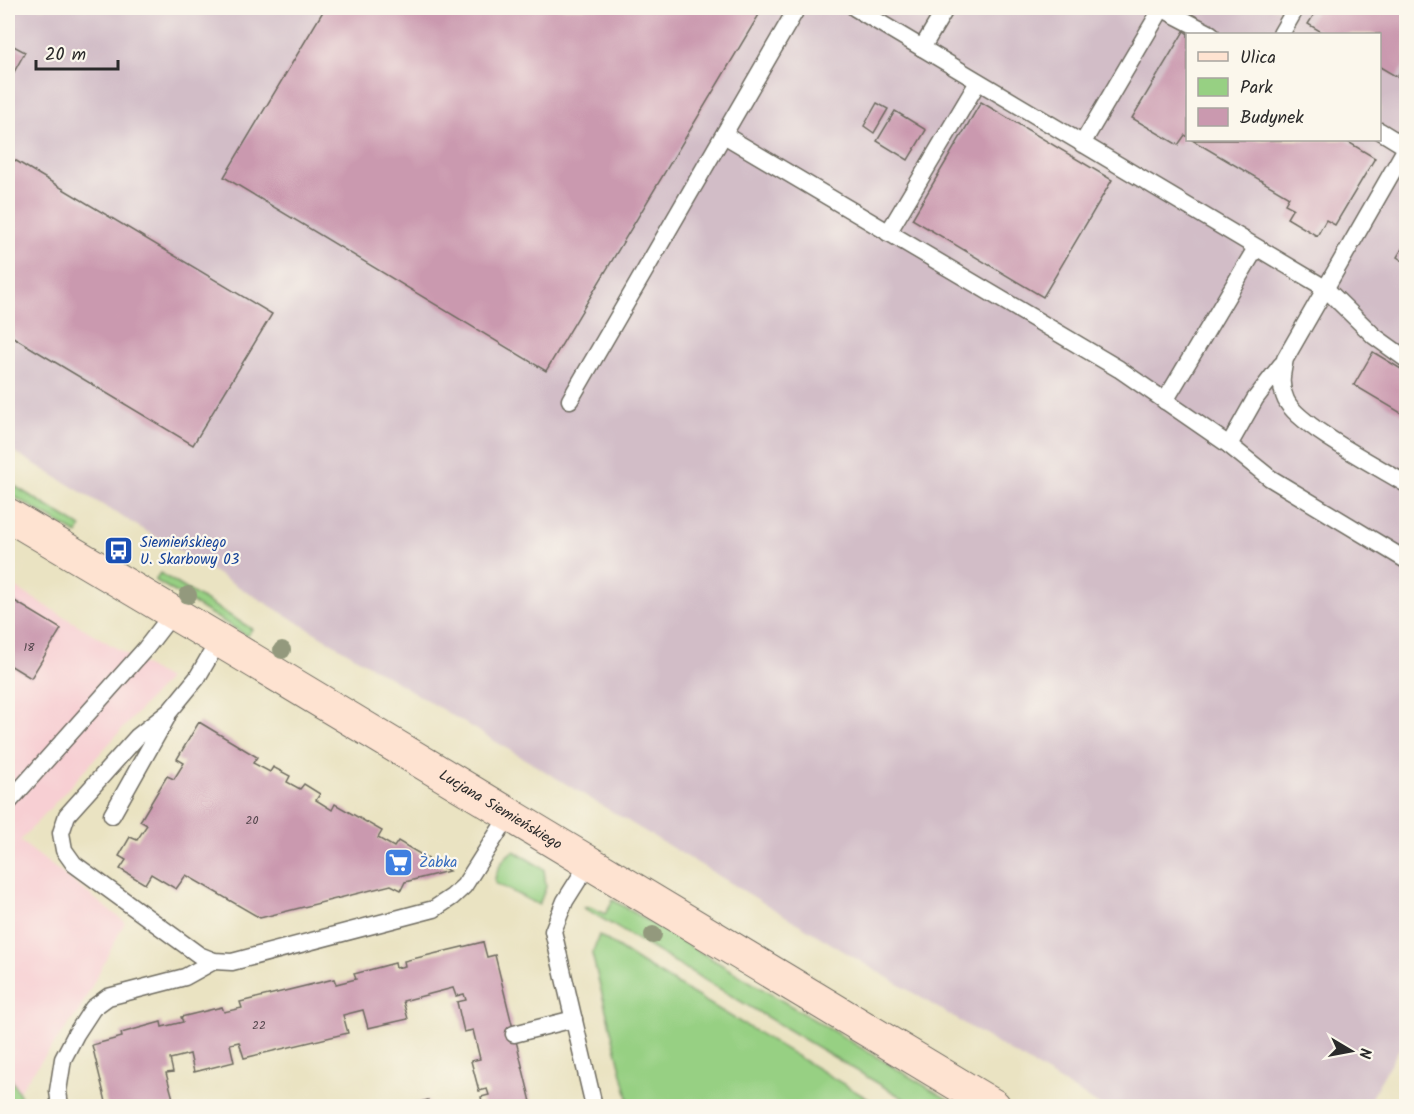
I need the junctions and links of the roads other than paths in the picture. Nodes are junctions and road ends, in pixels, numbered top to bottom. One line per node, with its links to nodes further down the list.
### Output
1 (797, 8): 11 (lane)
2 (855, 8): 8 (lane)
3 (946, 8): 8 (lane)
4 (1162, 8): 6 (lane); 12 (lane)
5 (1296, 8): 7 (lane)
6 (1209, 33)
7 (1282, 33)
8 (922, 48): 9 (lane)
9 (978, 82): 12 (lane); 14 (lane)
10 (1381, 132): 13 (lane)
11 (724, 135): 14 (lane); 19 (lane)
12 (1082, 144): 15 (lane)
13 (1407, 147): 16 (lane)
14 (888, 233): 20 (lane)
15 (1256, 248): 16 (lane); 20 (lane)
16 (1325, 288): 17 (lane); 18 (lane)
17 (1285, 359): 21 (lane); 22 (lane)
18 (1407, 359)
19 (570, 400)
20 (1165, 401): 21 (lane)
21 (1229, 446): 24 (lane)
22 (1407, 484)
23 (8, 515): 25 (street, Lucjana Siemieńskiego)
24 (1407, 560)
25 (174, 614): 26 (street, Lucjana Siemieńskiego); 28 (lane)
26 (219, 640): 27 (lane); 30 (street, Lucjana Siemieńskiego)
27 (170, 711): 29 (lane); 32 (lane)
28 (8, 803)
29 (112, 815)
30 (509, 815): 31 (street, Lucjana Siemieńskiego); 32 (lane)
31 (589, 863): 33 (lane); 37 (street, Lucjana Siemieńskiego)
32 (214, 961): 35 (lane)
33 (574, 1019): 34 (lane); 36 (lane)
34 (514, 1034)
35 (60, 1107)
36 (594, 1107)
37 (994, 1107)

